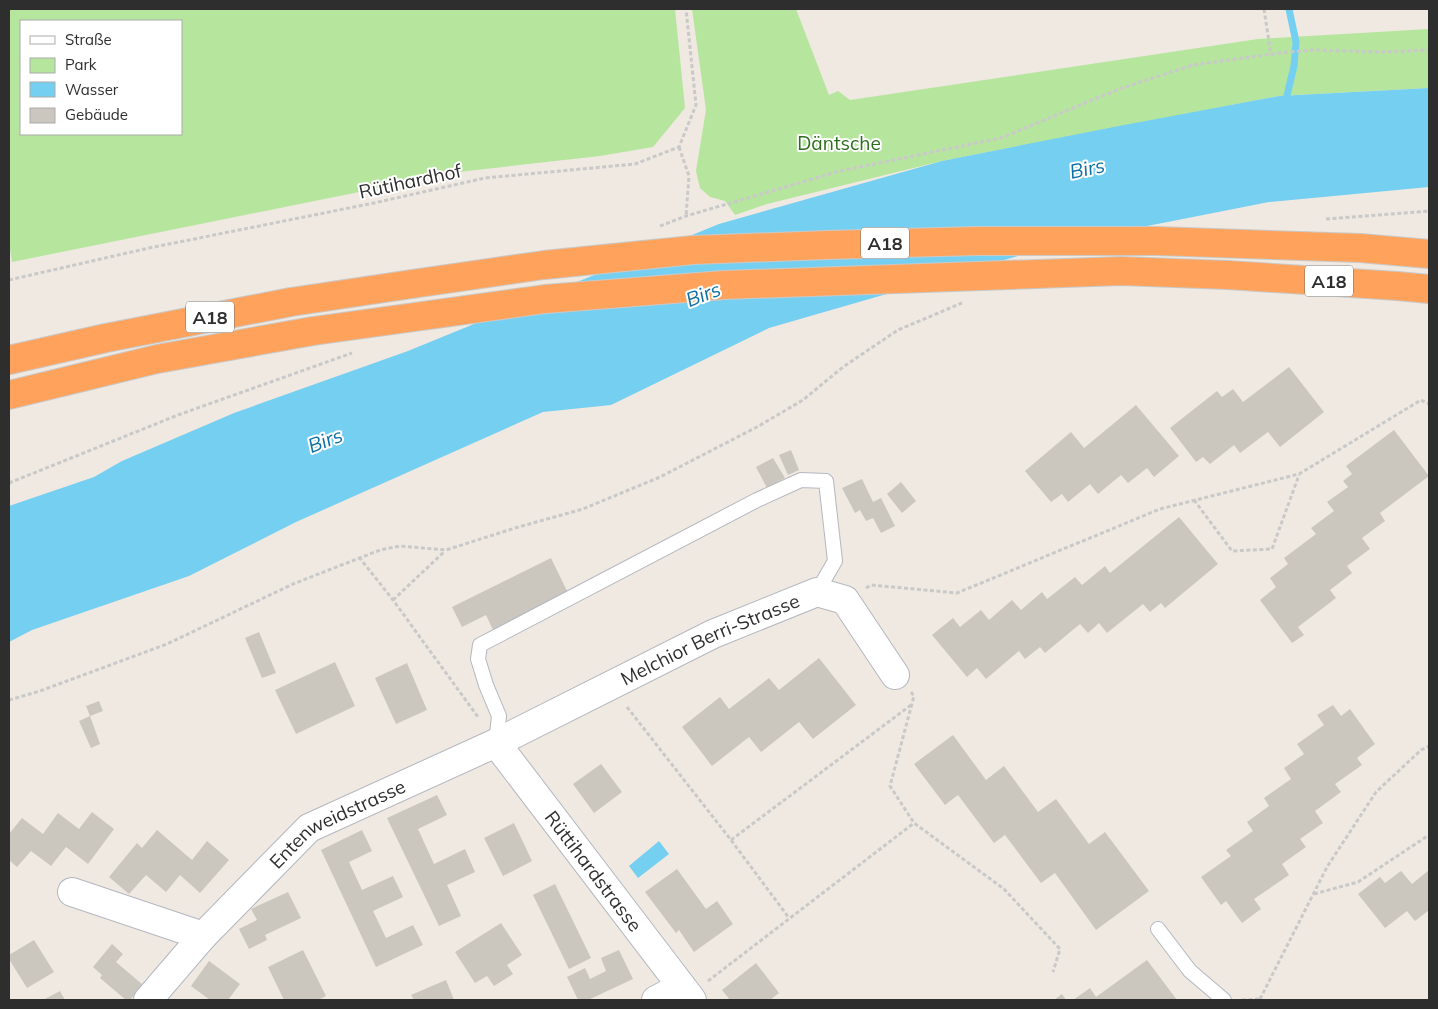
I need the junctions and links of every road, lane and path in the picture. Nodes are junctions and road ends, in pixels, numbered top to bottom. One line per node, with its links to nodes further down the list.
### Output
1 (686, 9): 6 (path)
2 (1264, 9): 5 (path)
3 (1429, 50): 4 (path)
4 (1287, 52)
5 (1271, 55)
6 (678, 147): 8 (path); 11 (path, Rütihardhof)
7 (1429, 211): 9 (path)
8 (686, 216)
9 (1319, 220)
10 (1429, 254): 14 (highway, A18, bridge)
11 (9, 280)
12 (1429, 289): 15 (highway, A18, bridge)
13 (969, 300): 19 (path)
14 (9, 360)
15 (9, 395)
16 (1429, 404): 17 (path)
17 (1300, 474): 18 (path); 18 (path)
18 (1194, 500): 23 (path)
19 (446, 550): 20 (path); 22 (path)
20 (359, 557): 22 (path); 26 (path)
21 (816, 592): 23 (street, Melchior Berri-Strasse); 25 (street, Melchior Berri-Strasse); 28 (lane)
22 (393, 600): 28 (path)
23 (845, 600): 24 (street)
24 (895, 675): 27 (path)
25 (610, 685): 28 (street, Melchior Berri-Strasse); 32 (path)
26 (9, 700)
27 (912, 705): 30 (path); 32 (path)
28 (496, 743): 37 (street, Entenweidstrasse); 39 (street, Rüttihardstrasse)
29 (1429, 746): 34 (path)
30 (914, 823): 35 (path); 38 (path)
31 (1429, 835): 34 (path)
32 (731, 840): 35 (path)
33 (72, 892): 37 (street)
34 (1313, 894): 40 (path)
35 (789, 918): 39 (path)
36 (1158, 929): 43 (lane)
37 (203, 936): 41 (street, Entenweidstrasse)
38 (1053, 972)
39 (687, 995): 42 (street)
40 (1260, 999)
41 (148, 1000)
42 (656, 1000)
43 (1224, 1000)

